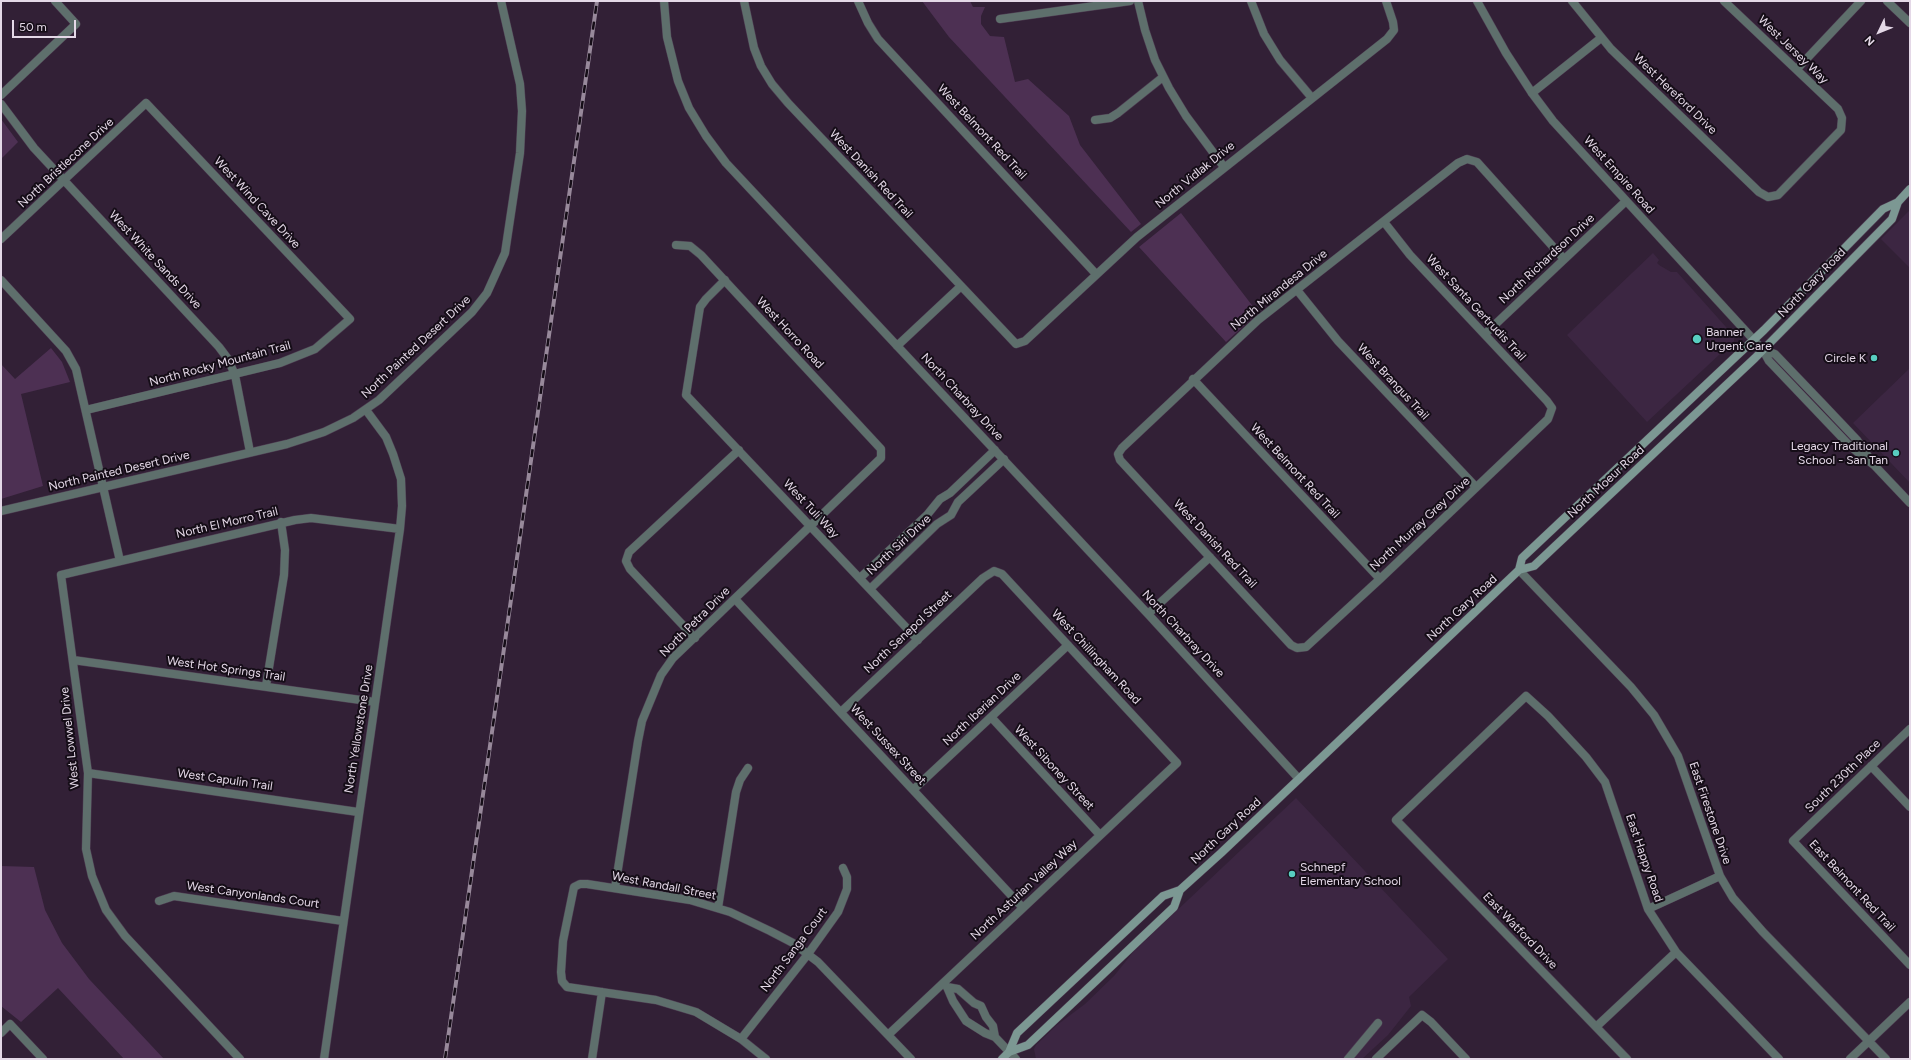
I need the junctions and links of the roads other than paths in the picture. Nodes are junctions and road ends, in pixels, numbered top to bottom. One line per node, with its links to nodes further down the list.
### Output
1 (55, 1): 21 (street)
2 (501, 1): 52 (street, North Painted Desert Drive)
3 (664, 1): 45 (street, North Charbray Drive)
4 (744, 1): 39 (street, West Danish Red Trail)
5 (858, 1): 36 (street, West Belmont Red Trail)
6 (1130, 1): 15 (street)
7 (1138, 1): 19 (street)
8 (1251, 1): 22 (street)
9 (1386, 1): 22 (street, North Vidlak Drive)
10 (1477, 1): 20 (street, West Empire Road)
11 (1572, 1): 17 (street, West Hereford Drive)
12 (1724, 1): 18 (street, West Jersey Way)
13 (1861, 1): 18 (street)
14 (1887, 1): 16 (street)
15 (1000, 19)
16 (1910, 23)
17 (1601, 38): 20 (street); 25 (street, West Hereford Drive)
18 (1797, 70): 25 (street, West Jersey Way)
19 (1164, 76): 26 (street); 27 (street)
20 (1532, 93): 30 (street, West Empire Road)
21 (1, 95)
22 (1312, 98): 27 (street, North Vidlak Drive)
23 (146, 103): 28 (street, North Bristlecone Drive); 41 (street, West Wind Cave Drive)
24 (1, 104): 28 (street, West White Sands Drive)
25 (1842, 118)
26 (1095, 120)
27 (1224, 166): 36 (street, North Vidlak Drive)
28 (65, 180): 33 (street, North Bristlecone Drive); 47 (street, West White Sands Drive)
29 (1910, 189): 31 (main road, North Gary Road)
30 (1626, 201): 35 (street, North Richardson Drive); 43 (street, West Empire Road)
31 (1898, 202): 43 (main road); 46 (main road, North Gary Road)
32 (1384, 222): 35 (street, North Mirandesa Drive); 40 (street, North Mirandesa Drive); 42 (street, West Santa Gertrudis Trail)
33 (1, 239)
34 (676, 244): 38 (street, West Horro Road)
35 (1564, 259): 42 (street, North Richardson Drive)
36 (1096, 274): 44 (street, North Vidlak Drive)
37 (1, 280): 51 (street)
38 (725, 280): 53 (street, West Horro Road); 54 (street, West Tuli Way)
39 (960, 286): 44 (street, West Danish Red Trail); 45 (street)
40 (1297, 290): 48 (street, North Mirandesa Drive); 59 (street, West Brangus Trail)
41 (350, 319): 47 (street, North Rocky Mountain Trail)
42 (1485, 334): 50 (street, West Santa Gertrudis Trail)
43 (1754, 340): 46 (street, West Empire Road); 70 (main road, North Gary Road)
44 (1016, 344)
45 (897, 346): 55 (street, North Charbray Drive)
46 (1763, 350): 49 (main road, North Gary Road); 61 (street, West Empire Road)
47 (235, 375): 51 (street, North Rocky Mountain Trail); 56 (street, West White Sands Drive)
48 (1193, 379): 57 (street, North Mirandesa Drive); 74 (street, West Belmont Red Trail)
49 (1706, 405): 70 (main road, North Moeur Road)
50 (1552, 408): 59 (street, North Murray Grey Drive)
51 (86, 410): 60 (street)
52 (366, 410): 56 (street, North Painted Desert Drive); 67 (street, North Yellowstone Drive)
53 (881, 449): 66 (street, North Petra Drive)
54 (739, 450): 66 (street, West Tuli Way); 78 (street)
55 (995, 450): 58 (street, North Charbray Drive); 62 (street, North Siri Drive)
56 (250, 452): 60 (street, North Painted Desert Drive)
57 (1118, 454): 68 (street, West Danish Red Trail)
58 (1004, 460): 64 (street, North Siri Drive); 77 (street, North Charbray Drive)
59 (1476, 487): 74 (street, North Murray Grey Drive)
60 (103, 488): 63 (street, North Painted Desert Drive); 69 (street)
61 (1910, 503)
62 (931, 509): 64 (street, North Siri Drive); 73 (street, North Siri Drive)
63 (1, 511)
64 (944, 520): 75 (street, North Siri Drive)
65 (281, 522): 67 (street, North El Morro Trail); 69 (street, North El Morro Trail); 83 (street)
66 (811, 526): 73 (street, West Tuli Way); 76 (street, North Petra Drive)
67 (400, 529): 85 (street, North Yellowstone Drive)
68 (1210, 557): 77 (street); 81 (street, West Danish Red Trail)
69 (120, 561): 72 (street, North El Morro Trail)
70 (1519, 570): 93 (main road, North Gary Road); 100 (street, East Firestone Drive)
71 (994, 571): 79 (street, North Senepol Street); 80 (street, West Chillingham Road)
72 (61, 575): 82 (street, West Lowwel Drive)
73 (860, 578): 75 (street, West Tuli Way)
74 (1380, 578): 81 (street, North Murray Grey Drive)
75 (870, 589): 79 (street, West Tuli Way)
76 (735, 599): 78 (street, North Petra Drive); 86 (street, West Sussex Street)
77 (1148, 614): 93 (street, North Charbray Drive)
78 (695, 638): 101 (street, North Petra Drive)
79 (918, 640): 86 (street, North Senepol Street)
80 (1068, 645): 87 (street, North Iberian Drive); 89 (street, West Chillingham Road)
81 (1297, 648)
82 (73, 660): 83 (street, West Hot Springs Trail); 92 (street, West Lowwel Drive)
83 (266, 686): 85 (street, West Hot Springs Trail)
84 (1526, 696): 106 (street, East Happy Road); 117 (street, East Watford Drive)
85 (375, 702): 96 (street, North Yellowstone Drive)
86 (841, 712): 94 (street, West Sussex Street)
87 (991, 717): 94 (street, North Iberian Drive); 97 (street, West Siboney Street)
88 (1910, 729): 90 (street, South 230th Place)
89 (1177, 763): 97 (street, North Asturian Valley Way)
90 (1871, 766): 95 (street); 98 (street, South 230th Place)
91 (748, 768): 104 (street)
92 (88, 773): 96 (street, West Capulin Trail); 125 (street, West Lowwel Drive)
93 (1299, 779): 102 (main road, North Gary Road)
94 (913, 790): 105 (street, West Sussex Street)
95 (1910, 807)
96 (358, 812): 107 (street, North Yellowstone Drive)
97 (1100, 835): 105 (street, North Asturian Valley Way)
98 (1793, 841): 110 (street, East Belmont Red Trail)
99 (843, 868): 109 (street, North Sanga Court)
100 (1720, 876): 106 (street); 122 (street, East Firestone Drive)
101 (615, 888): 104 (street, West Randall Street); 112 (street, West Randall Street)
102 (1180, 890): 123 (main road, North Gary Road); 123 (main road, North Gary Road)
103 (159, 901): 107 (street, West Canyonlands Court)
104 (718, 908): 109 (street, West Randall Street)
105 (1023, 908): 111 (street, North Asturian Valley Way)
106 (1648, 909): 108 (street, East Happy Road)
107 (343, 921): 126 (street, North Yellowstone Drive)
108 (1676, 952): 117 (street); 136 (street, East Happy Road)
109 (808, 954): 119 (street, West Randall Street); 121 (street, North Sanga Court)
110 (1910, 965)
111 (946, 985): 114 (street); 115 (street); 119 (street, North Asturian Valley Way)
112 (602, 992): 121 (street); 127 (street)
113 (1910, 1002): 122 (street)
114 (974, 1003): 115 (street); 120 (street)
115 (962, 1013): 120 (street)
116 (1378, 1023): 132 (street)
117 (1596, 1027): 135 (street, East Watford Drive)
118 (1, 1033): 124 (street)
119 (888, 1035): 129 (street, West Randall Street)
120 (995, 1037): 123 (street)
121 (741, 1038): 128 (street)
122 (1869, 1041): 137 (street); 138 (street, East Firestone Drive)
123 (1009, 1052): 130 (main road, North Gary Road); 131 (street)
124 (42, 1059)
125 (240, 1059)
126 (324, 1059)
127 (592, 1059)
128 (766, 1059)
129 (911, 1059)
130 (1002, 1059)
131 (1016, 1059)
132 (1348, 1059)
133 (1376, 1059): 134 (street)
134 (1466, 1059)
135 (1627, 1059)
136 (1779, 1059)
137 (1850, 1059)
138 (1886, 1059)

